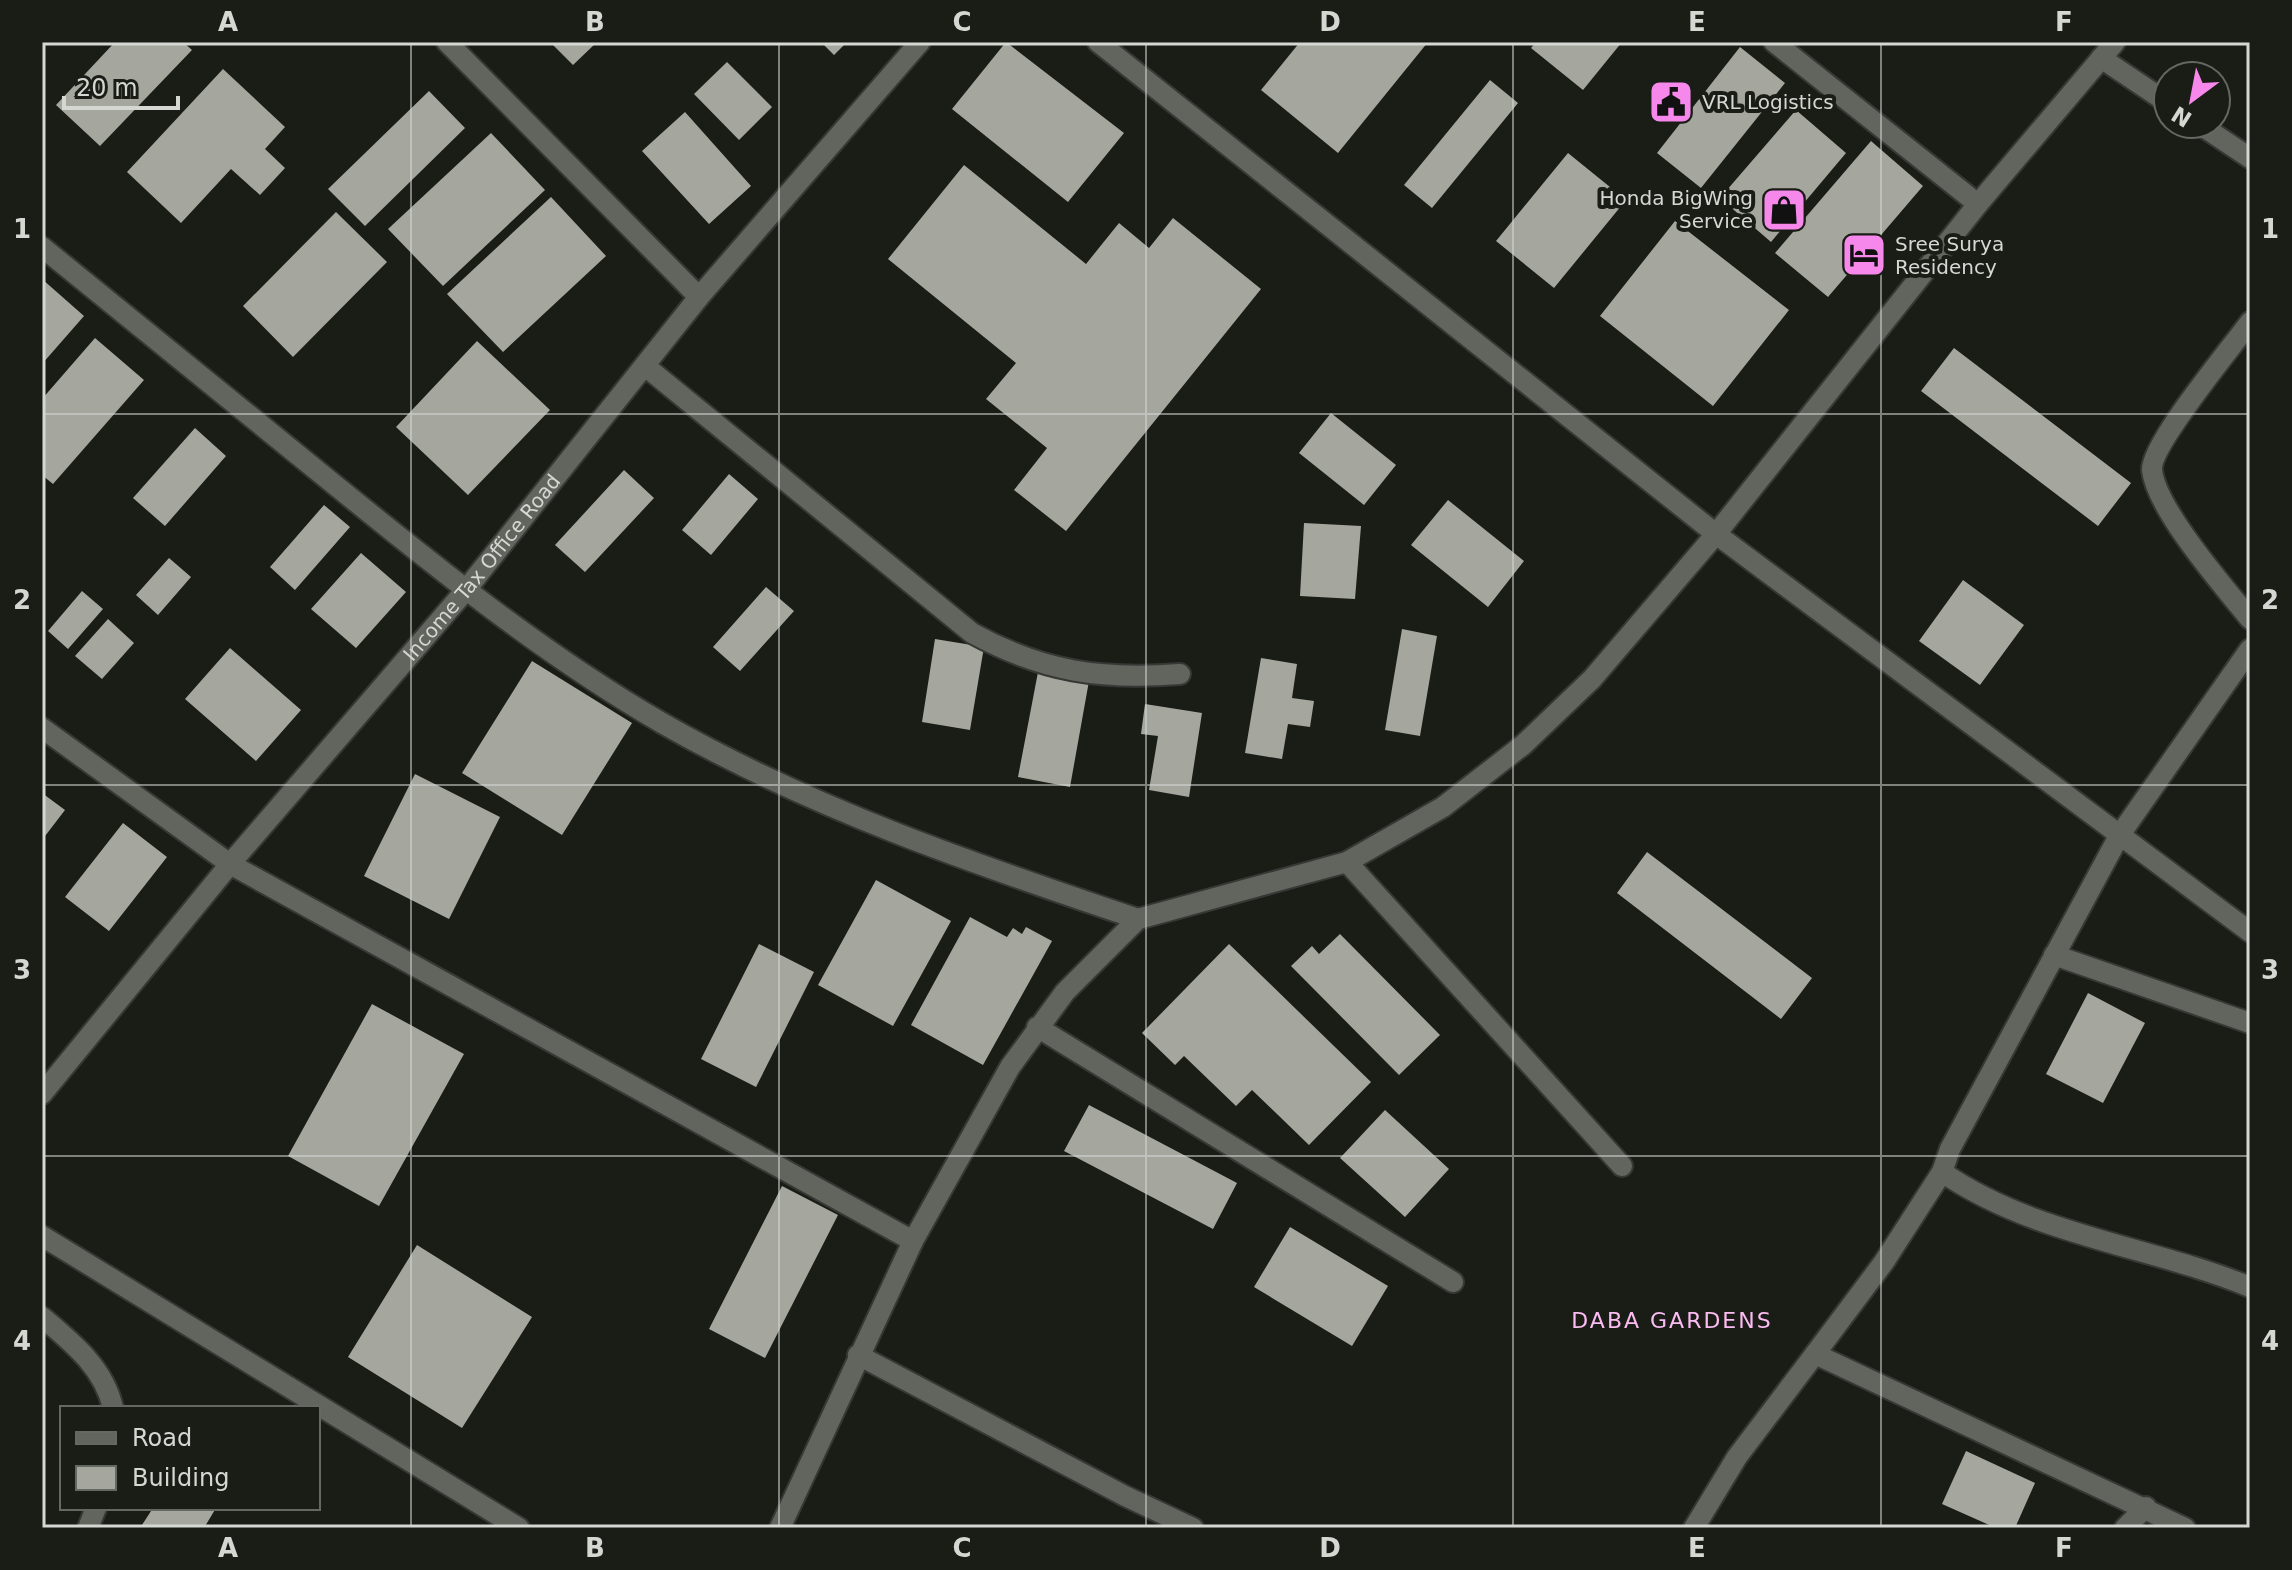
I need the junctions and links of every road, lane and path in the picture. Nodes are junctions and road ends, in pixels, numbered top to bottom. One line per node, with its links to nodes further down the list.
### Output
1 (447, 42): 12 (street)
2 (920, 42): 12 (street, Income Tax Office Road)
3 (1098, 42): 15 (street)
4 (1774, 42): 10 (street)
5 (2115, 42): 6 (street)
6 (2101, 58): 7 (street); 10 (street)
7 (2152, 92)
8 (2223, 140): 9 (street)
9 (2250, 158)
10 (1978, 204): 15 (street)
11 (42, 247): 16 (street)
12 (699, 297): 14 (street, Income Tax Office Road)
13 (2250, 322): 17 (street)
14 (645, 366): 16 (street, Income Tax Office Road); 19 (street)
15 (1716, 534): 21 (street); 22 (street)
16 (465, 591): 23 (street, Income Tax Office Road); 24 (street)
17 (2250, 619)
18 (2250, 649): 21 (street)
19 (1180, 674)
20 (42, 728): 23 (street)
21 (2119, 836): 25 (street); 26 (street)
22 (1347, 862): 24 (street); 30 (street)
23 (230, 864): 29 (street, Income Tax Office Road); 33 (street)
24 (1138, 919): 28 (street)
25 (2250, 932)
26 (2054, 955): 27 (street); 31 (street)
27 (2250, 1023)
28 (1037, 1027): 33 (street); 34 (street)
29 (42, 1094)
30 (1622, 1166)
31 (1942, 1172): 35 (street); 37 (street)
32 (42, 1236): 40 (street)
33 (913, 1241): 38 (street)
34 (1453, 1282)
35 (2250, 1287)
36 (42, 1317): 39 (street)
37 (1815, 1354): 42 (street); 46 (street)
38 (858, 1355): 44 (street); 45 (street)
39 (113, 1406)
40 (320, 1406)
41 (320, 1406): 43 (street)
42 (2146, 1507): 47 (street); 48 (street)
43 (519, 1528)
44 (780, 1528)
45 (1193, 1528)
46 (1694, 1528)
47 (2125, 1528)
48 (2185, 1528)

